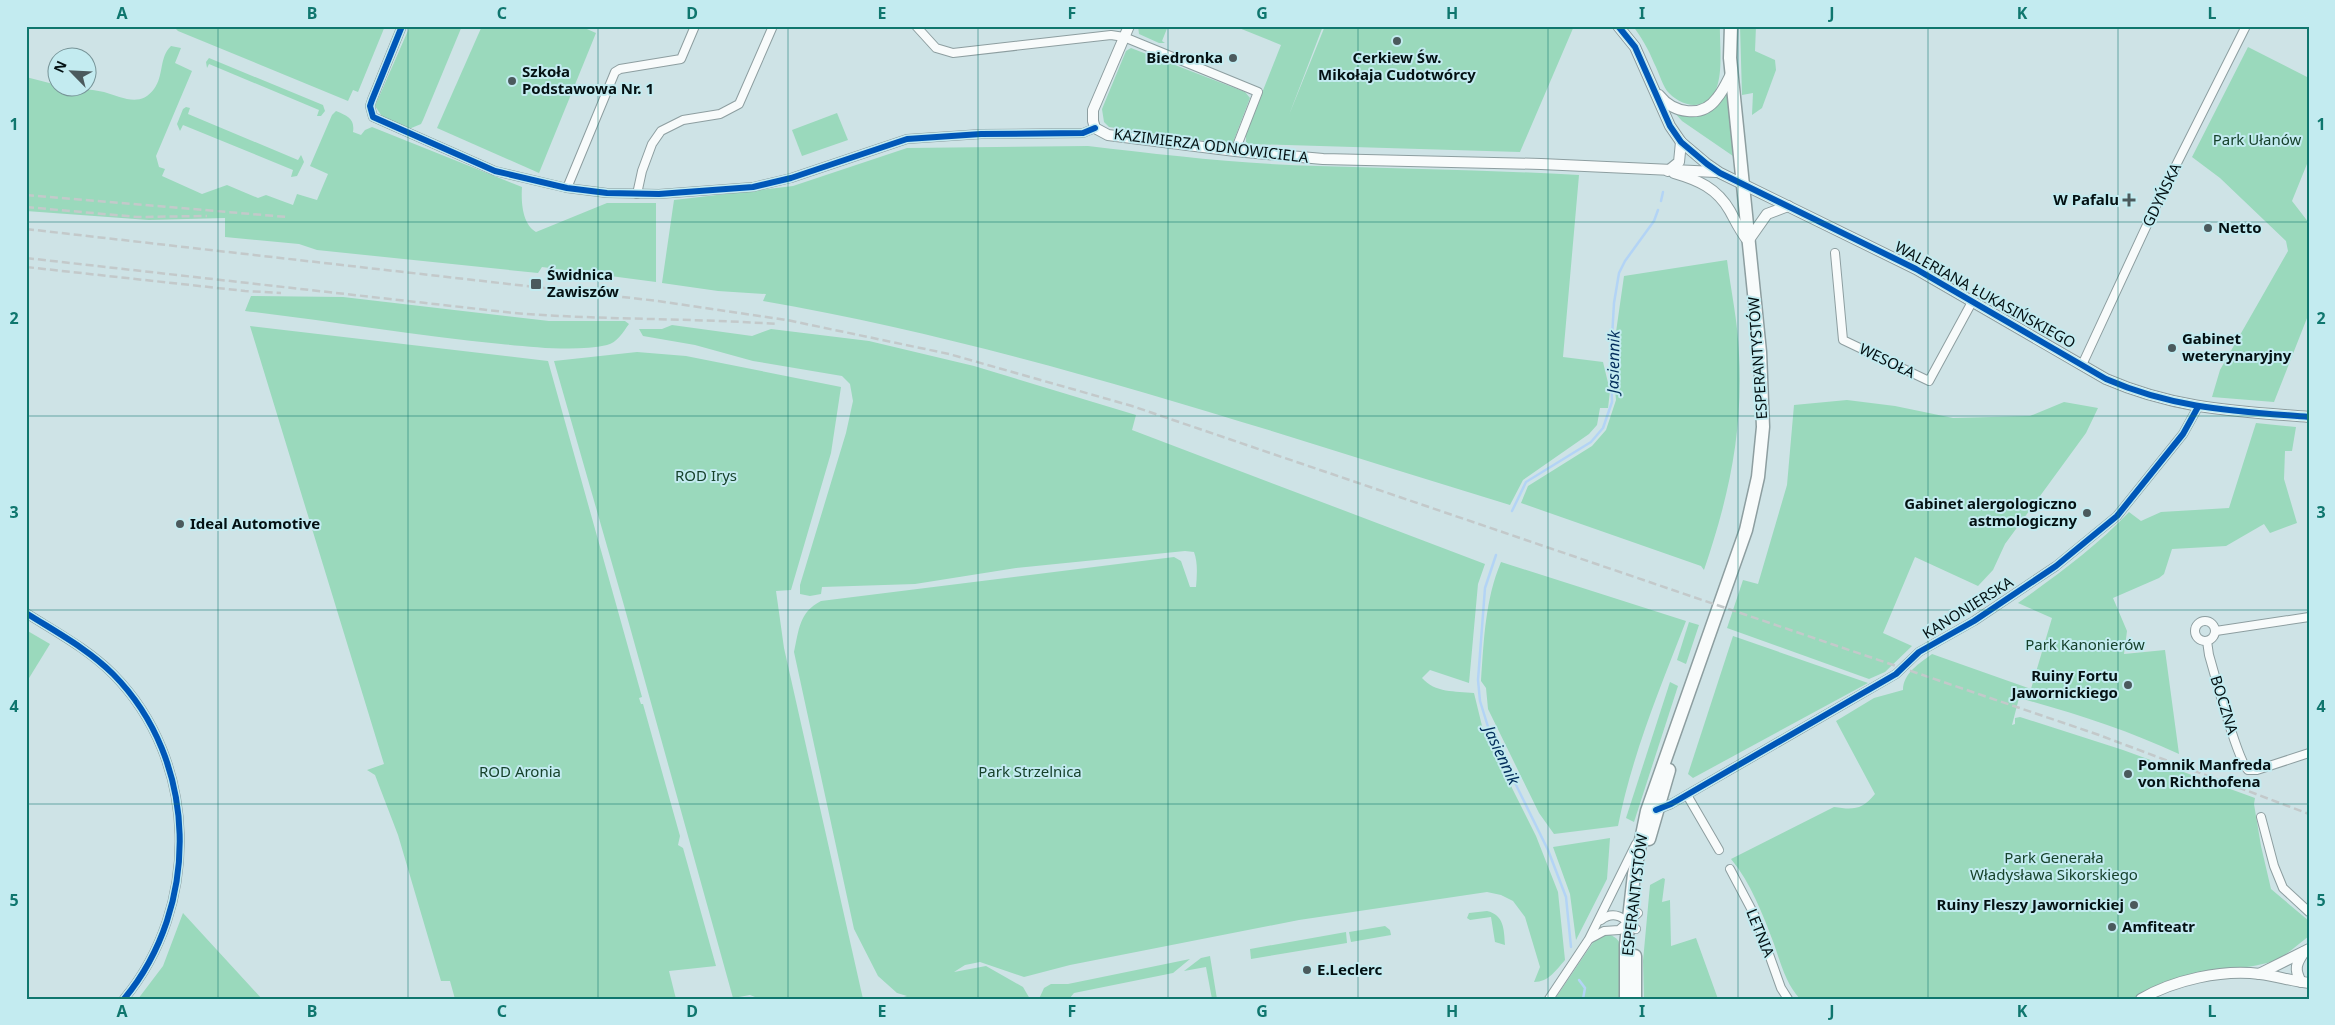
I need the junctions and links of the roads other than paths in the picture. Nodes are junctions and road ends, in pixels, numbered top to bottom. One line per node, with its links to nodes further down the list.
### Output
1 (402, 26): 18 (street, KAZIMIERZA ODNOWICIELA)
2 (695, 26): 18 (street)
3 (773, 26): 19 (street)
4 (916, 26): 9 (street)
5 (1128, 26): 9 (street)
6 (1618, 26): 11 (street, WALERIANA ŁUKASIŃSKIEGO)
7 (1731, 26): 10 (main road, ESPERANTYSTÓW)
8 (2244, 27): 24 (street, GDYŃSKA)
9 (1124, 37): 12 (street); 14 (street)
10 (1731, 74): 11 (street, WALERIANA ŁUKASIŃSKIEGO); 17 (main road, ESPERANTYSTÓW)
11 (1656, 90): 13 (street, WALERIANA ŁUKASIŃSKIEGO)
12 (1095, 128): 14 (street, KAZIMIERZA ODNOWICIELA); 19 (street, KAZIMIERZA ODNOWICIELA)
13 (1681, 142): 15 (street); 16 (street, WALERIANA ŁUKASIŃSKIEGO)
14 (1235, 151): 15 (street, KAZIMIERZA ODNOWICIELA)
15 (1668, 171): 16 (street, KAZIMIERZA ODNOWICIELA); 21 (street)
16 (1720, 173): 17 (street, WALERIANA ŁUKASIŃSKIEGO)
17 (1744, 184): 20 (street, WALERIANA ŁUKASIŃSKIEGO); 21 (main road, ESPERANTYSTÓW)
18 (567, 188): 19 (street, KAZIMIERZA ODNOWICIELA)
19 (636, 194)
20 (1788, 206): 21 (street); 23 (street, WALERIANA ŁUKASIŃSKIEGO)
21 (1748, 241): 31 (main road, ESPERANTYSTÓW)
22 (1835, 253): 23 (street, WESOŁA)
23 (1972, 302): 24 (street, WALERIANA ŁUKASIŃSKIEGO)
24 (2082, 365): 25 (street, WALERIANA ŁUKASIŃSKIEGO)
25 (2198, 407): 26 (street, WALERIANA ŁUKASIŃSKIEGO); 33 (street, KANONIERSKA)
26 (2309, 417)
27 (26, 613): 49 (street)
28 (2309, 617): 29 (street)
29 (2216, 631): 30 (street); 30 (street)
30 (2207, 641): 32 (street, BOCZNA)
31 (1694, 681): 34 (main road, ESPERANTYSTÓW); 36 (main road, ESPERANTYSTÓW)
32 (2309, 753)
33 (1687, 795): 34 (street, KANONIERSKA); 37 (street)
34 (1656, 810): 41 (main road, ESPERANTYSTÓW)
35 (2261, 817): 39 (street)
36 (1641, 834): 40 (street); 41 (main road, ESPERANTYSTÓW)
37 (1719, 850)
38 (1730, 869): 48 (street, LETNIA)
39 (2309, 912)
40 (1599, 921): 41 (street); 43 (street)
41 (1634, 921): 42 (street); 44 (main road, ESPERANTYSTÓW); 52 (main road, ESPERANTYSTÓW)
42 (1612, 930): 43 (street); 44 (street)
43 (1589, 939): 50 (street)
44 (1626, 946): 51 (main road, ESPERANTYSTÓW)
45 (2307, 950): 46 (street); 47 (street)
46 (2259, 974): 47 (street); 53 (street)
47 (2305, 982)
48 (1784, 998)
49 (124, 999)
50 (1549, 999)
51 (1626, 999)
52 (1635, 999)
53 (2141, 999)

